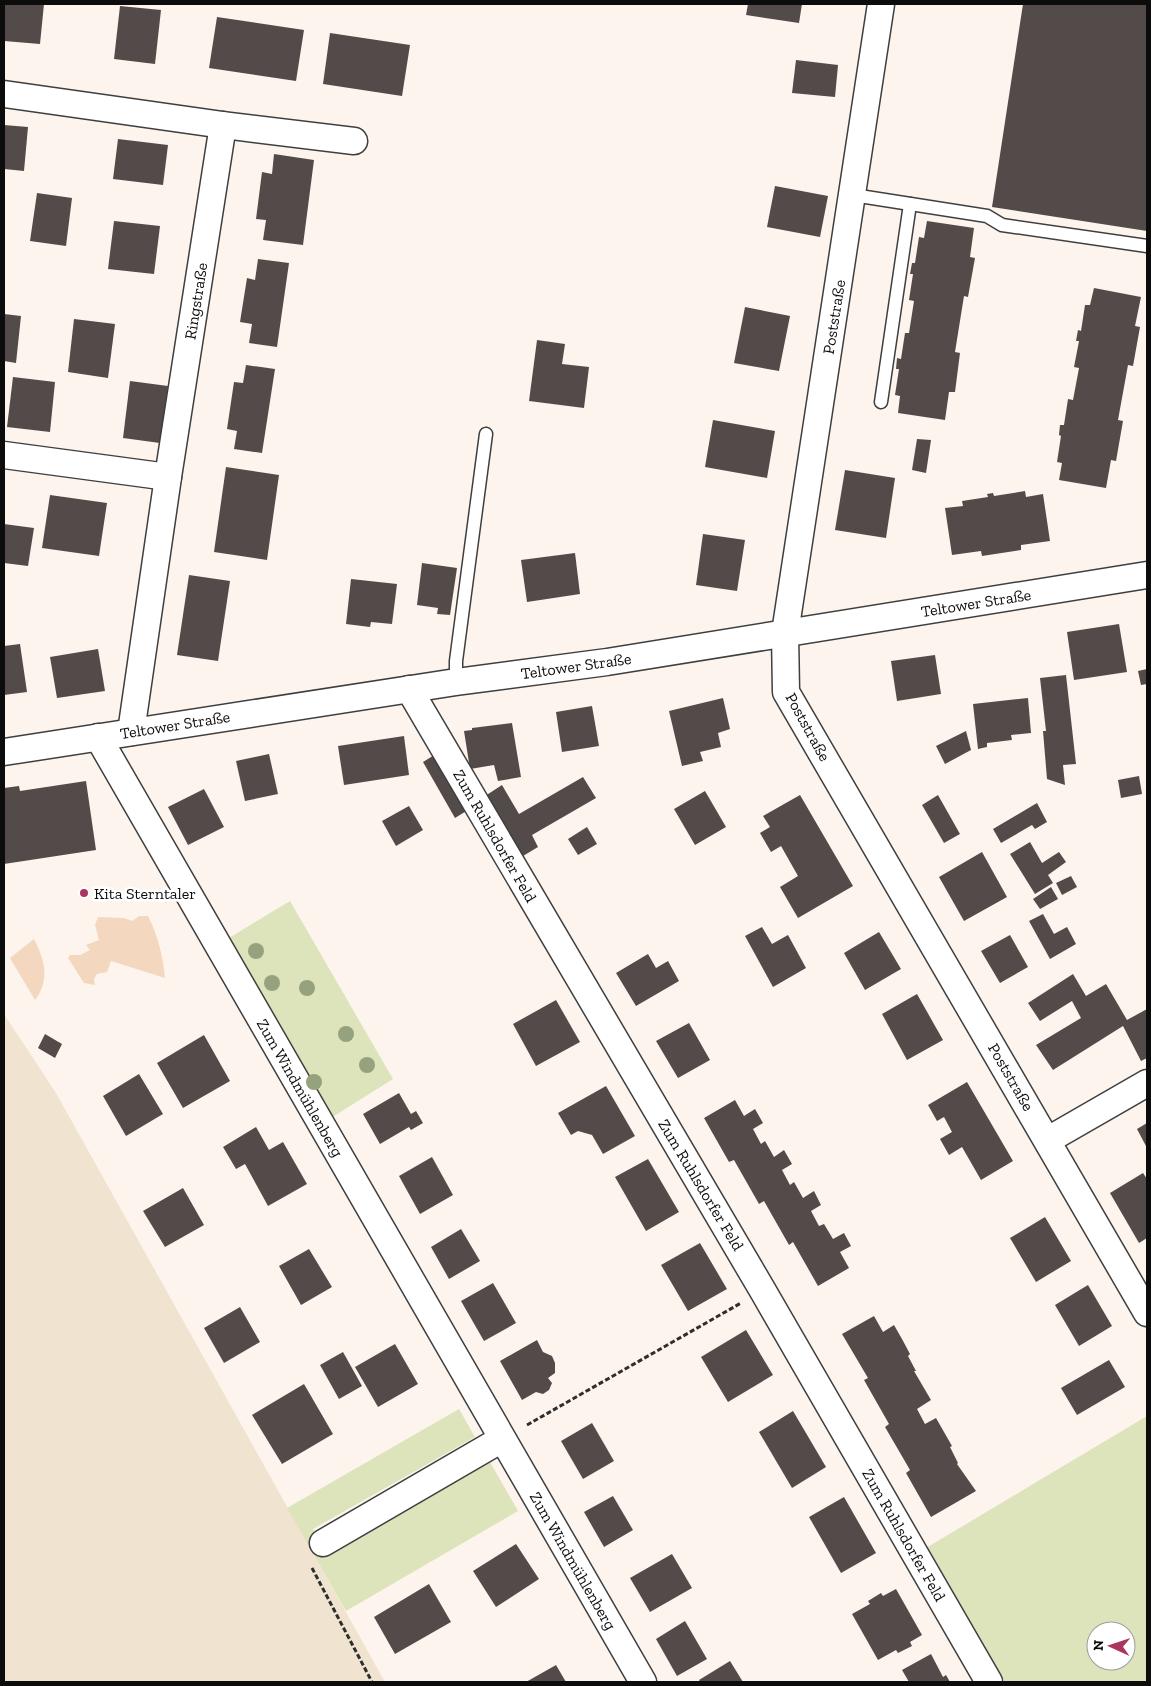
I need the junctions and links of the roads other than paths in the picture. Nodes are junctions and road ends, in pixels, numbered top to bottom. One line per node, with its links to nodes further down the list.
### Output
1 (881, 4): 5 (street, Poststraße)
2 (4, 94): 3 (street)
3 (224, 125): 4 (street); 11 (street, Ringstraße)
4 (354, 141)
5 (853, 195): 6 (lane); 13 (street, Poststraße)
6 (910, 204): 7 (lane); 8 (lane)
7 (1147, 246)
8 (881, 402)
9 (486, 434): 14 (lane)
10 (4, 455): 11 (street)
11 (168, 477): 16 (street, Ringstraße)
12 (1147, 575): 13 (street, Teltower Straße)
13 (785, 633): 14 (street, Teltower Straße); 20 (street, Poststraße)
14 (456, 682): 15 (street, Teltower Straße)
15 (409, 689): 16 (street, Teltower Straße); 25 (street, Zum Ruhlsdorfer Feld)
16 (131, 732): 17 (street, Teltower Straße)
17 (98, 737): 18 (street, Teltower Straße); 22 (street, Zum Windmühlenberg)
18 (4, 752)
19 (1147, 1083): 20 (street)
20 (1048, 1140): 21 (street, Poststraße)
21 (1147, 1313)
22 (502, 1439): 23 (street); 24 (street, Zum Windmühlenberg)
23 (323, 1543)
24 (643, 1682)
25 (989, 1682)

